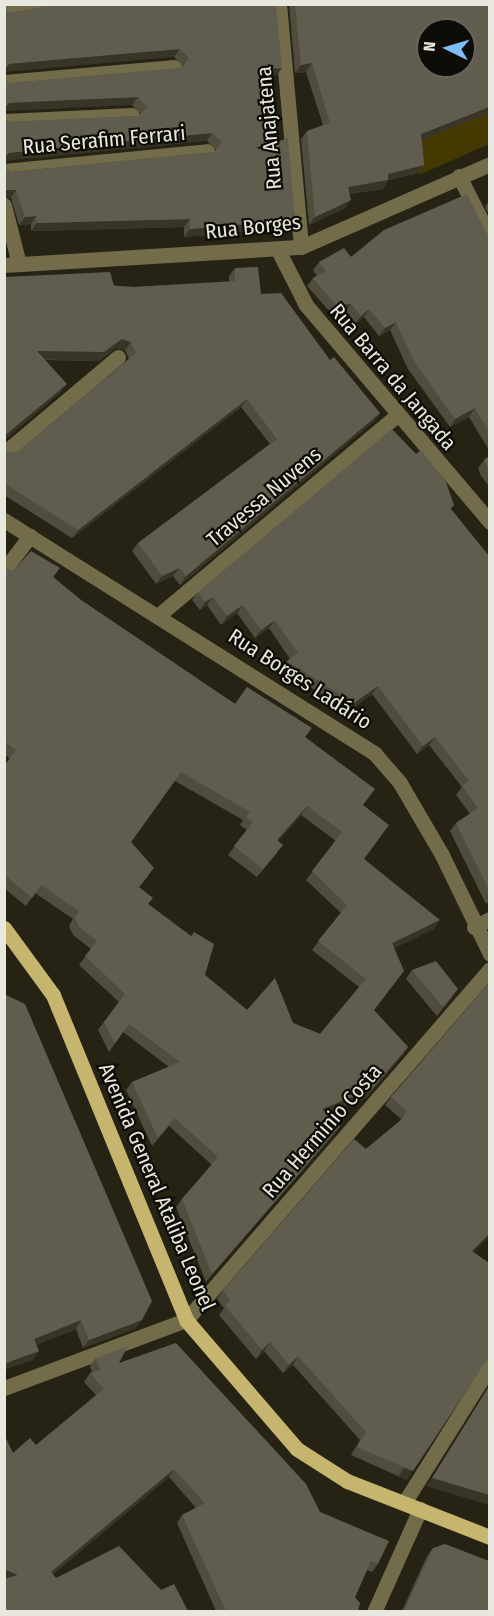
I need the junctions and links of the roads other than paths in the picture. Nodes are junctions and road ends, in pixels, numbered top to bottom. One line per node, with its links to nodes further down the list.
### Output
1 (50, 4): 3 (street)
2 (279, 4): 14 (street, Rua Anajatena)
3 (4, 12)
4 (174, 67): 5 (street)
5 (4, 82)
6 (132, 115): 7 (street)
7 (4, 121)
8 (207, 151): 10 (street, Rua Serafim Ferrari)
9 (489, 164): 11 (street, Rua Borges)
10 (4, 171)
11 (459, 176): 13 (street); 14 (street, Rua Borges)
12 (4, 205): 16 (street)
13 (489, 237)
14 (301, 247): 15 (street, Rua Borges)
15 (278, 250): 16 (street, Rua Borges); 18 (street, Rua Barra da Jangada)
16 (12, 264)
17 (118, 357): 19 (street)
18 (397, 415): 21 (street, Rua Barra da Jangada); 24 (street, Travessa Nuvens)
19 (4, 453)
20 (4, 520): 22 (street, Rua Borges Ladário)
21 (489, 522)
22 (30, 536): 23 (street); 24 (street, Rua Borges Ladário)
23 (4, 570)
24 (160, 614): 26 (street, Rua Borges Ladário)
25 (489, 919): 26 (street)
26 (474, 927): 28 (street, Rua Borges Ladário)
27 (4, 928): 30 (main road, Avenida General Ataliba Leonel)
28 (489, 954)
29 (489, 969): 30 (street, Rua Herminio Costa)
30 (186, 1320): 32 (street); 33 (main road, Avenida General Ataliba Leonel)
31 (489, 1366): 33 (street)
32 (4, 1388)
33 (404, 1503): 34 (main road, Avenida General Ataliba Leonel)
34 (420, 1509): 35 (main road, Avenida General Ataliba Leonel); 36 (street)
35 (489, 1537)
36 (374, 1611)

